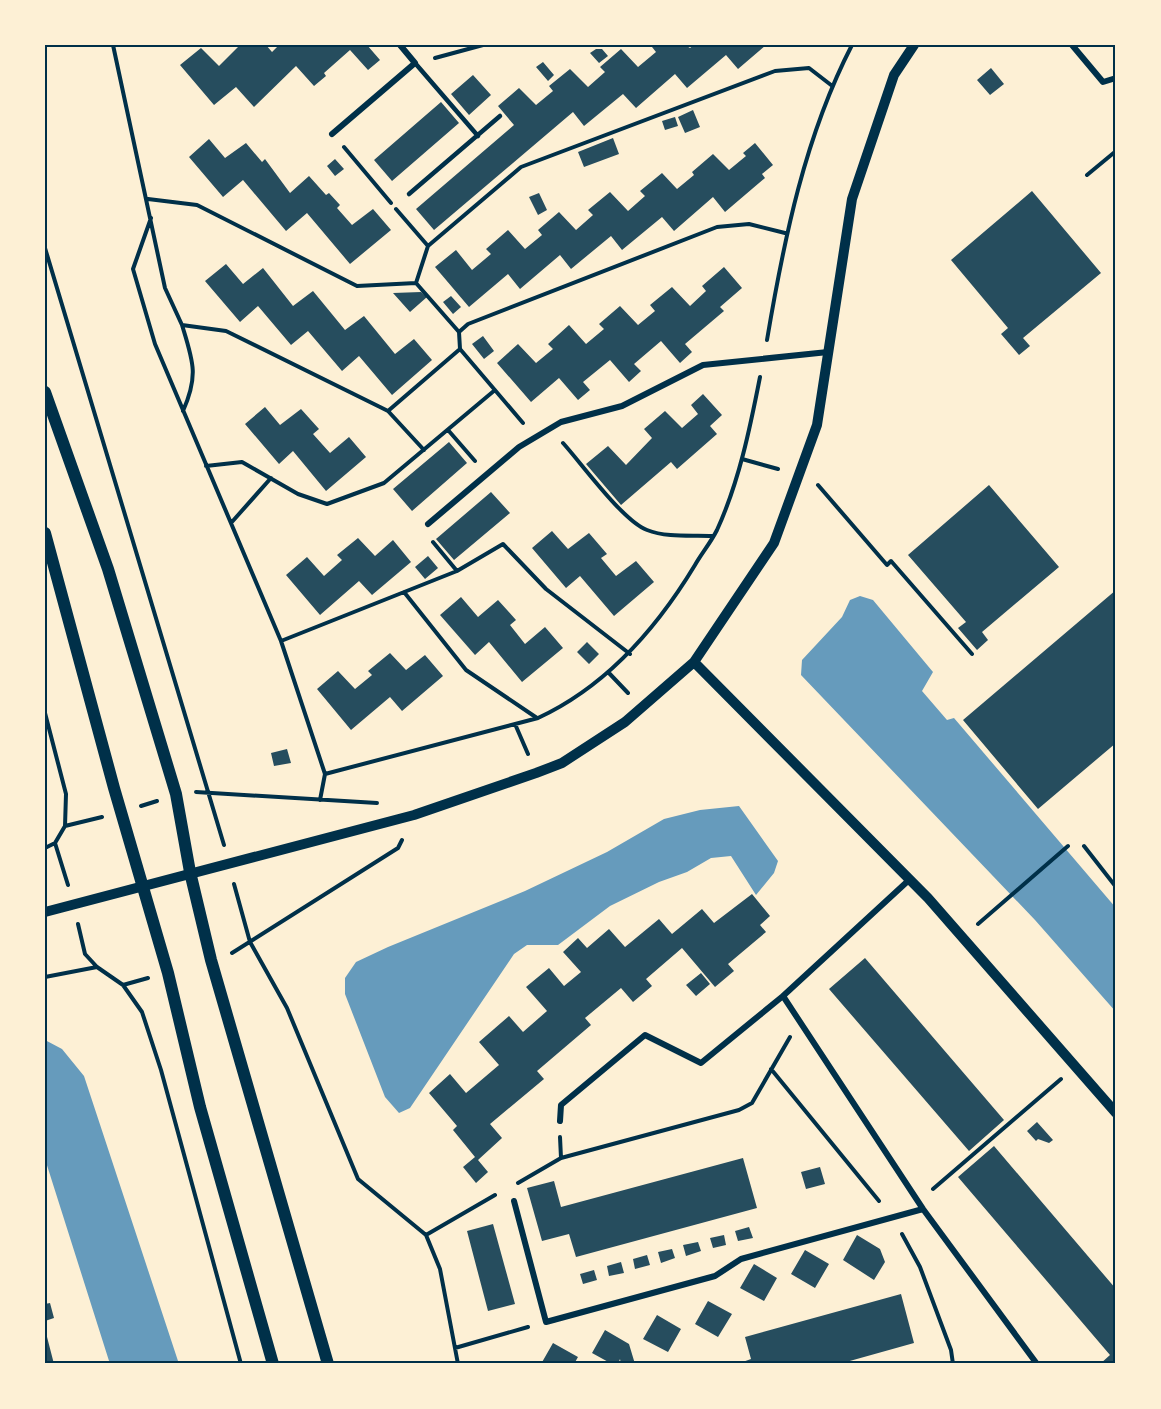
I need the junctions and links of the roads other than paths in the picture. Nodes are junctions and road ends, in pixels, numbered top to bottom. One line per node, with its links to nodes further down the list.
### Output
1 (400, 45): 4 (street)
2 (914, 45): 10 (street)
3 (1072, 45): 5 (street)
4 (415, 63): 7 (street); 8 (lane)
5 (1116, 78)
6 (500, 116): 8 (lane)
7 (332, 134)
8 (478, 136): 9 (lane)
9 (409, 194)
10 (828, 352): 12 (street); 14 (street)
11 (45, 392): 15 (main road)
12 (428, 524)
13 (45, 533): 17 (main road)
14 (694, 662): 15 (street); 16 (street)
15 (190, 872): 17 (street); 25 (main road)
16 (909, 880): 19 (street); 20 (street)
17 (144, 887): 18 (street); 24 (main road)
18 (45, 912)
19 (783, 996): 21 (street); 23 (street)
20 (1116, 1113)
21 (560, 1121)
22 (514, 1201): 23 (street)
23 (923, 1209): 26 (street)
24 (273, 1364)
25 (328, 1364)
26 (1037, 1364)

